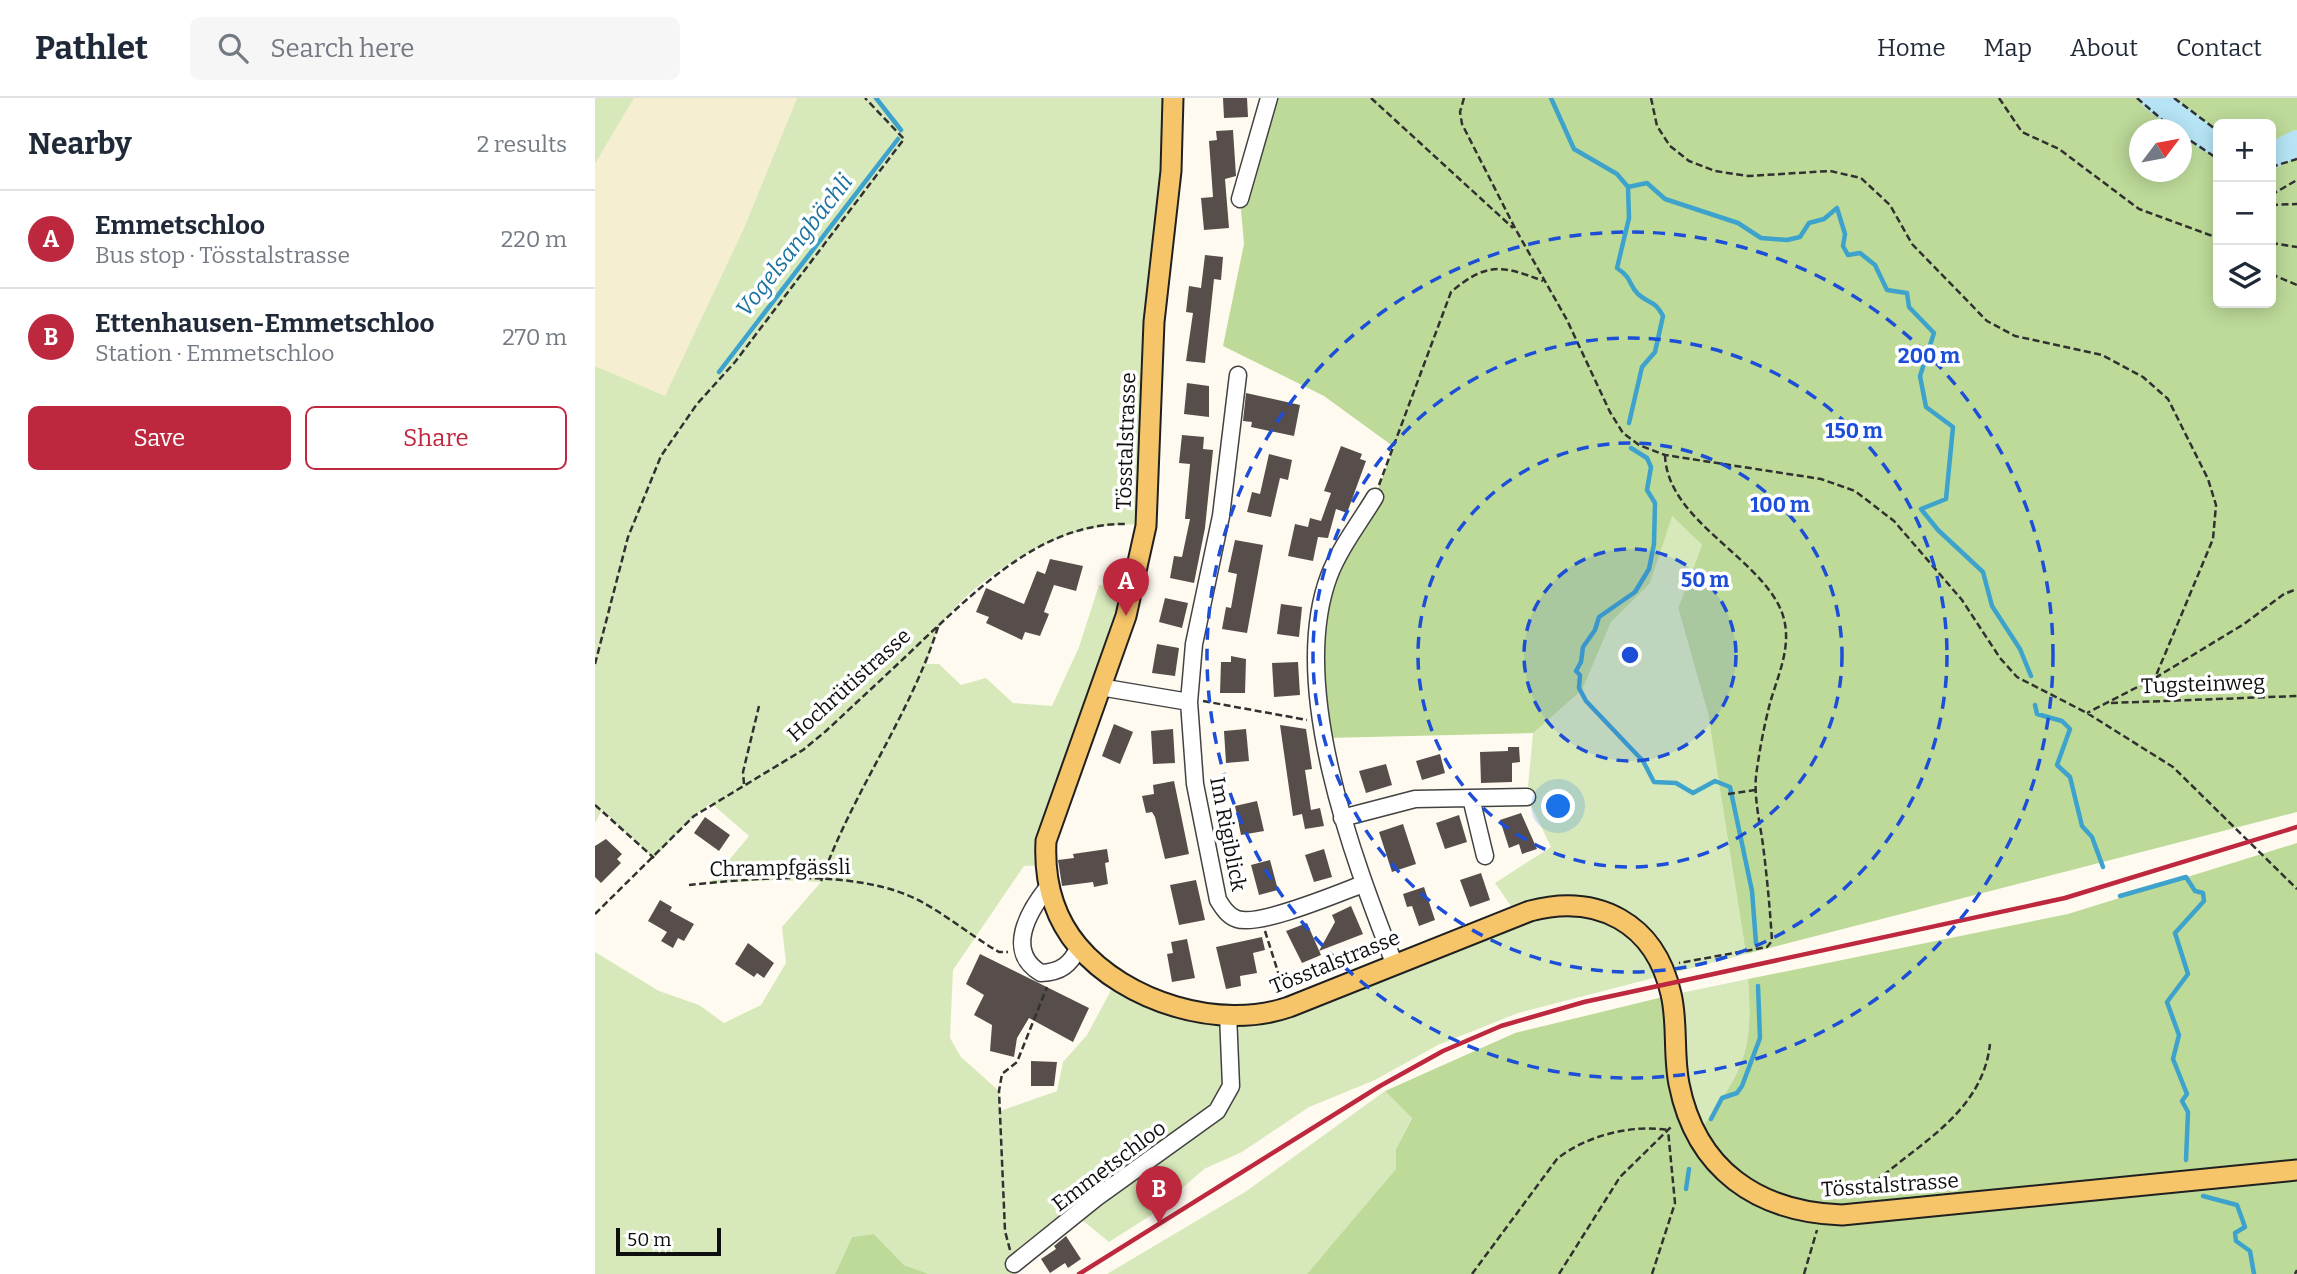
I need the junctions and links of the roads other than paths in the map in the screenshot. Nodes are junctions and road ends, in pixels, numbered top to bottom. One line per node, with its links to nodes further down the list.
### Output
1 (1173, 98): 6 (main road, Tösstalstrasse)
2 (1269, 98): 3 (street)
3 (1240, 199)
4 (1238, 375): 7 (street, Im Rigiblick)
5 (1375, 497): 10 (street)
6 (1100, 687): 7 (street); 13 (main road, Tösstalstrasse)
7 (1189, 702): 12 (street, Im Rigiblick)
8 (1527, 797): 9 (street)
9 (1471, 799): 10 (street); 11 (street)
10 (1342, 818): 12 (street)
11 (1485, 856)
12 (1363, 884): 15 (street)
13 (1048, 887): 14 (main road, Tösstalstrasse); 14 (street)
14 (1079, 947): 16 (main road, Tösstalstrasse)
15 (1394, 963): 16 (main road, Tösstalstrasse); 17 (main road, Tösstalstrasse)
16 (1228, 1014): 18 (street, Emmetschloo)
17 (2297, 1170)
18 (1014, 1264)

